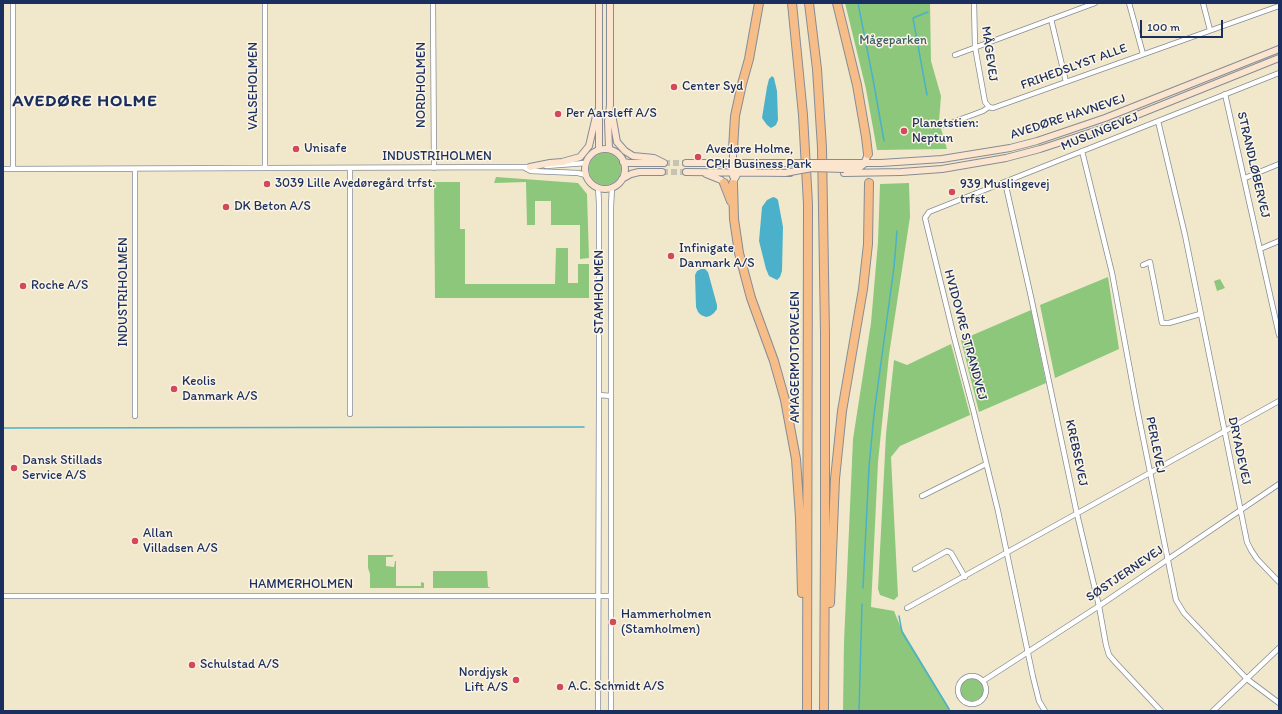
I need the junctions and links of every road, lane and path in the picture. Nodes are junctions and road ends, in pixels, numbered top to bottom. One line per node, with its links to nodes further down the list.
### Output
1 (13, 3): 47 (street)
2 (265, 3): 41 (street, VALSEHOLMEN)
3 (433, 3): 43 (street, NORDHOLMEN)
4 (599, 3): 25 (street)
5 (610, 3): 26 (street)
6 (759, 3): 31 (highway)
7 (792, 3): 97 (highway, AMAGERMOTORVEJEN)
8 (809, 3): 96 (highway)
9 (837, 3): 34 (highway)
10 (974, 3): 17 (street, MÅGEVEJ)
11 (1095, 3): 15 (street)
12 (1129, 3): 19 (street)
13 (1203, 3): 16 (street)
14 (1279, 6): 16 (street, FRIHEDSLYST ALLE)
15 (1051, 19): 17 (street); 23 (street)
16 (1210, 30): 19 (street, FRIHEDSLYST ALLE)
17 (975, 47): 20 (street); 27 (street, MÅGEVEJ)
18 (1279, 49): 34 (street, AVEDØRE HAVNEVEJ)
19 (1142, 54): 23 (street, FRIHEDSLYST ALLE)
20 (955, 55)
21 (1279, 58): 53 (street, AVEDØRE HAVNEVEJ)
22 (1279, 73): 24 (street, MUSLINGEVEJ)
23 (1066, 82): 27 (street, FRIHEDSLYST ALLE)
24 (1225, 94): 28 (street, MUSLINGEVEJ); 55 (street, STRANDLØBERVEJ)
25 (599, 103): 32 (street); 40 (street)
26 (610, 105): 30 (street); 35 (street)
27 (989, 107): 29 (street, FRIHEDSLYST ALLE)
28 (1158, 121): 33 (street, MUSLINGEVEJ); 68 (street, DRYADEVEJ)
29 (944, 125)
30 (609, 149): 32 (street); 35 (street)
31 (733, 149): 38 (street)
32 (599, 150): 36 (street)
33 (1082, 151): 57 (street, MUSLINGEVEJ); 78 (street, PERLEVEJ)
34 (867, 160): 45 (street, AVEDØRE HAVNEVEJ); 53 (street)
35 (623, 162): 56 (street)
36 (586, 163): 40 (street, INDUSTRIHOLMEN); 54 (street)
37 (686, 163): 38 (street, AVEDØRE HAVNEVEJ)
38 (733, 163): 44 (street, AVEDØRE HAVNEVEJ); 52 (street)
39 (1279, 164): 55 (street)
40 (527, 167): 43 (street, INDUSTRIHOLMEN); 54 (street, INDUSTRIHOLMEN)
41 (265, 168): 42 (street, INDUSTRIHOLMEN); 48 (street, INDUSTRIHOLMEN)
42 (350, 168): 43 (street, INDUSTRIHOLMEN); 74 (street)
43 (434, 168)
44 (785, 168): 45 (street, AVEDØRE HAVNEVEJ, bridge); 45 (street, AVEDØRE HAVNEVEJ, bridge); 52 (street, AVEDØRE HAVNEVEJ)
45 (844, 168): 53 (street, AVEDØRE HAVNEVEJ)
46 (3, 169): 47 (street, INDUSTRIHOLMEN)
47 (13, 169): 48 (street, INDUSTRIHOLMEN)
48 (135, 169): 75 (street, INDUSTRIHOLMEN)
49 (662, 172): 56 (street)
50 (686, 172): 51 (street, AVEDØRE HAVNEVEJ)
51 (703, 173): 52 (street, AVEDØRE HAVNEVEJ); 58 (street)
52 (735, 173): 59 (street)
53 (868, 173): 60 (street)
54 (586, 175): 61 (street)
55 (1245, 178): 66 (street, STRANDLØBERVEJ)
56 (622, 179): 62 (street)
57 (1005, 182): 63 (street, MUSLINGEVEJ); 82 (street, KREBSEVEJ)
58 (724, 183): 64 (highway)
59 (733, 183): 64 (highway)
60 (869, 183): 96 (highway)
61 (598, 187): 62 (street); 71 (street, STAMHOLMEN)
62 (612, 187): 72 (street, STAMHOLMEN)
63 (929, 212): 77 (street, HVIDOVRE STRANDVEJ)
64 (734, 219): 97 (highway)
65 (1279, 241): 66 (street)
66 (1260, 250): 69 (street, STRANDLØBERVEJ)
67 (1143, 265): 68 (street)
68 (1200, 314): 76 (street, DRYADEVEJ)
69 (1277, 318): 70 (street, STRANDLØBERVEJ)
70 (1279, 335)
71 (600, 395): 72 (street); 89 (street, STAMHOLMEN)
72 (611, 396): 90 (street, STAMHOLMEN)
73 (1279, 401): 76 (street)
74 (350, 414)
75 (135, 416)
76 (1224, 432): 78 (street); 81 (street, DRYADEVEJ)
77 (986, 464): 80 (street); 83 (street, HVIDOVRE STRANDVEJ)
78 (1150, 473): 82 (street); 84 (street, PERLEVEJ)
79 (1279, 484): 81 (street, SØSTJERNEVEJ)
80 (922, 496)
81 (1240, 509): 84 (street, SØSTJERNEVEJ); 87 (street, DRYADEVEJ)
82 (1077, 514): 83 (street); 91 (street, KREBSEVEJ)
83 (1007, 553): 86 (street); 94 (street, HVIDOVRE STRANDVEJ)
84 (1166, 559): 91 (street, SØSTJERNEVEJ); 95 (street, PERLEVEJ)
85 (915, 569): 86 (street)
86 (964, 577): 92 (street)
87 (1279, 582)
88 (3, 596): 89 (street, HAMMERHOLMEN)
89 (599, 596): 90 (street); 100 (street, STAMHOLMEN)
90 (611, 596): 101 (street, STAMHOLMEN)
91 (1099, 606): 94 (street, SØSTJERNEVEJ); 105 (street, KREBSEVEJ)
92 (907, 608)
93 (1279, 648): 95 (street)
94 (1027, 652): 98 (street, SØSTJERNEVEJ); 104 (street, HVIDOVRE STRANDVEJ)
95 (1247, 679): 99 (street, PERLEVEJ); 106 (street)
96 (823, 680): 103 (highway)
97 (807, 681): 102 (highway, AMAGERMOTORVEJEN)
98 (983, 681): 98 (street)
99 (1279, 703)
100 (598, 711)
101 (611, 711)
102 (807, 711)
103 (824, 711)
104 (1045, 711)
105 (1161, 711)
106 (1213, 711)

